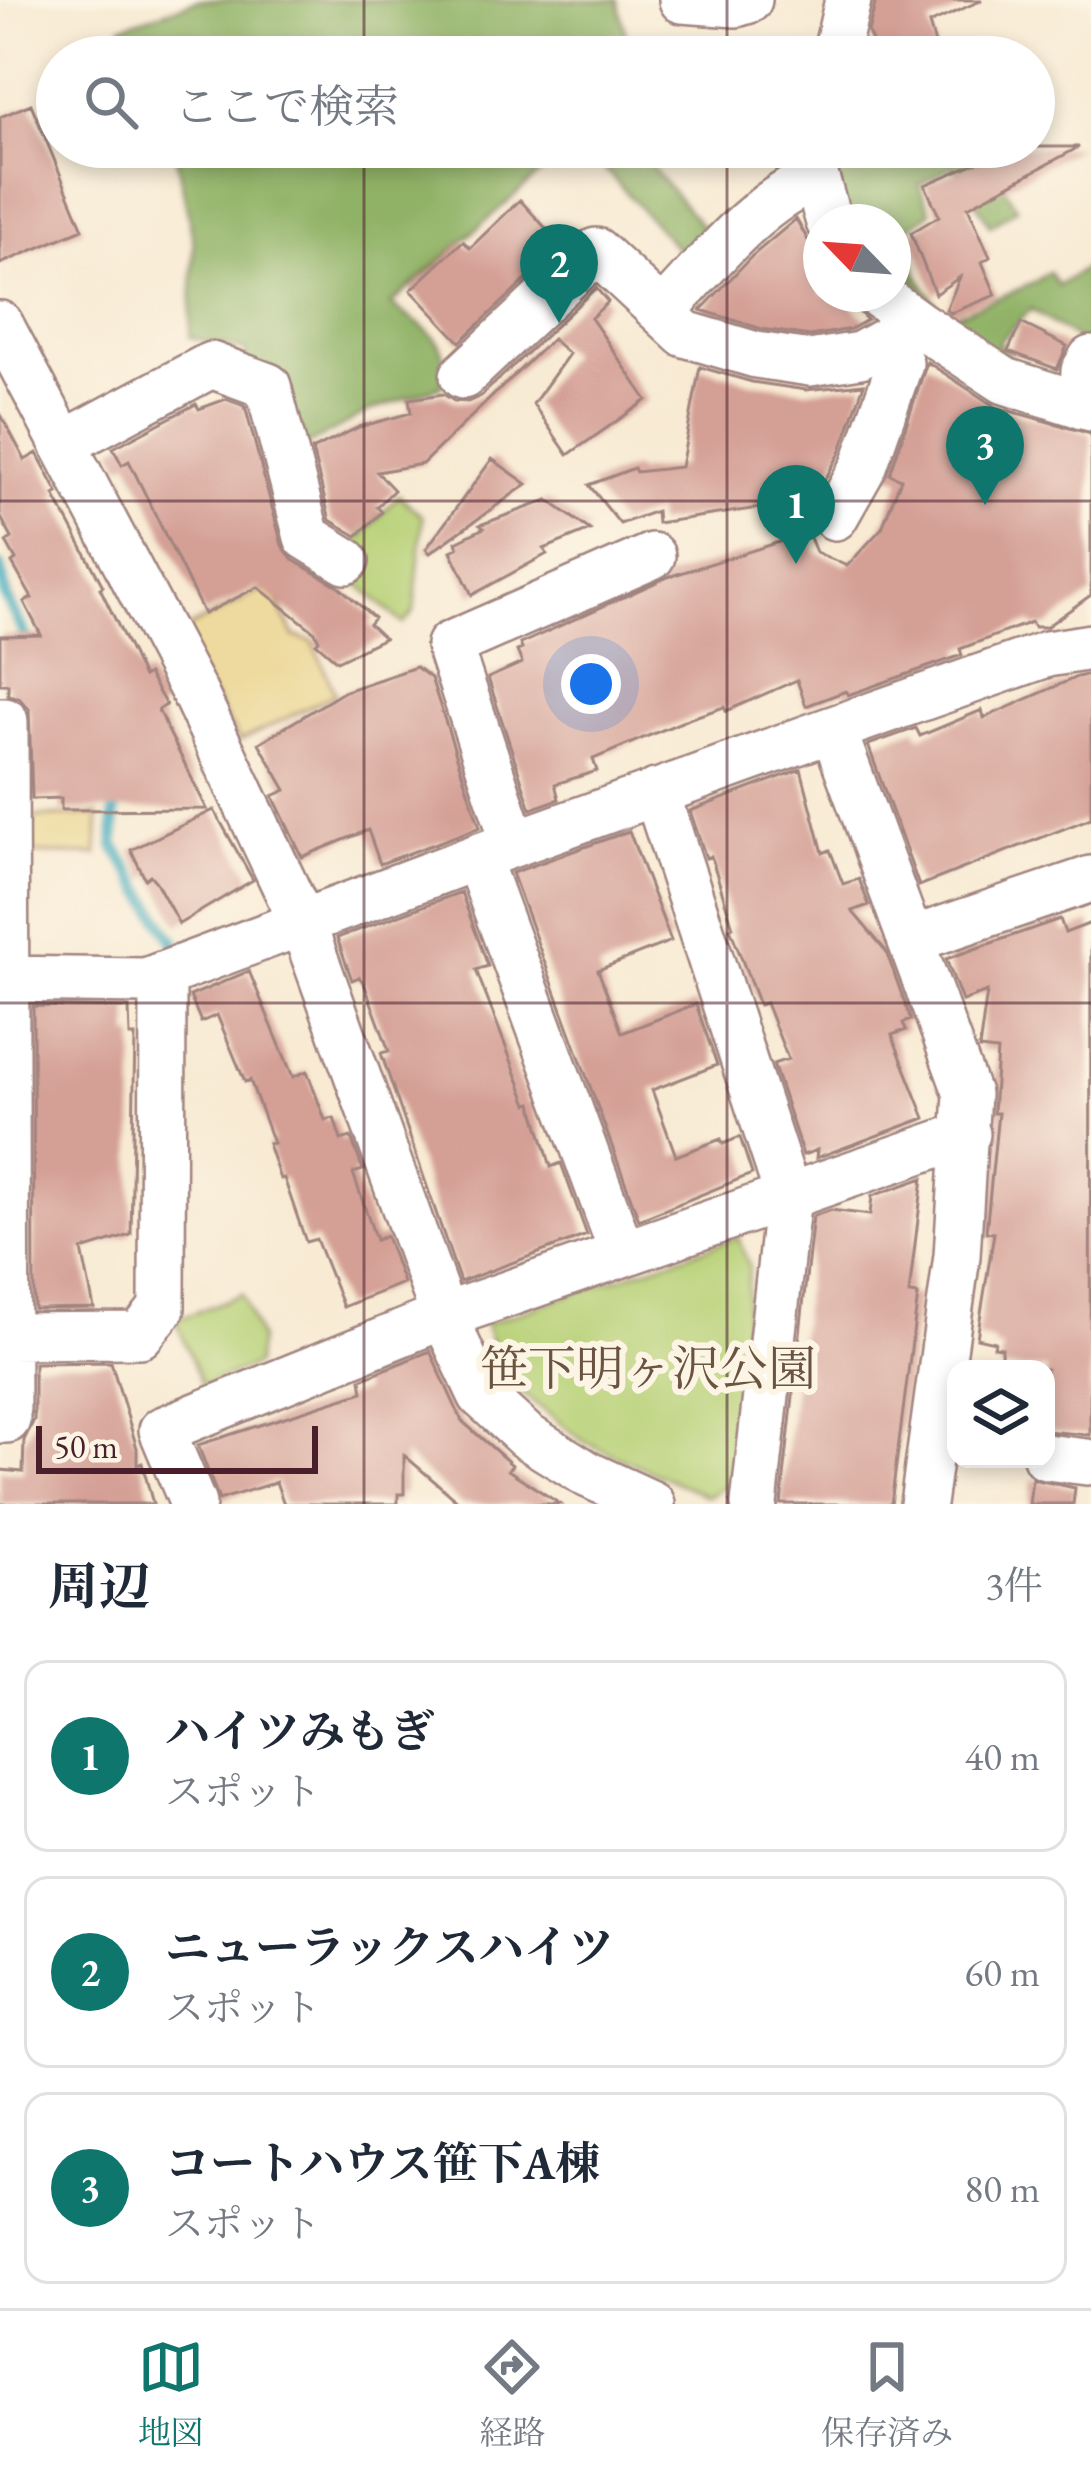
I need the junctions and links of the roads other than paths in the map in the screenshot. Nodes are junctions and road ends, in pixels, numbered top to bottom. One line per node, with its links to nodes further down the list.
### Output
1 (682, 0): 2 (street)
2 (749, 0)
3 (848, 0): 4 (street)
4 (840, 36)
5 (809, 168): 9 (street)
6 (816, 168): 7 (street)
7 (824, 204)
8 (890, 312): 11 (street)
9 (662, 313): 11 (street); 13 (street)
10 (0, 323): 15 (street)
11 (902, 331): 14 (street); 16 (street)
12 (1091, 359): 14 (street)
13 (463, 376)
14 (1087, 407)
15 (64, 444): 18 (street); 25 (street)
16 (835, 518)
17 (652, 556): 23 (street)
18 (346, 561)
19 (1091, 647): 21 (street)
20 (0, 722): 28 (street)
21 (833, 729): 22 (street); 26 (street)
22 (656, 792): 23 (street); 30 (street)
23 (495, 850): 25 (street); 31 (street)
24 (1091, 879): 26 (street)
25 (302, 922): 27 (street); 32 (street)
26 (911, 940): 29 (street)
27 (163, 975): 28 (street); 33 (street)
28 (4, 979): 33 (street)
29 (967, 1135): 30 (street); 35 (street)
30 (788, 1196): 31 (street); 39 (street)
31 (622, 1252): 32 (street)
32 (444, 1316): 36 (street); 37 (street)
33 (7, 1336): 34 (street)
34 (0, 1420)
35 (944, 1445): 40 (street)
36 (582, 1489): 38 (street)
37 (193, 1504)
38 (652, 1504)
39 (754, 1504)
40 (923, 1504)

